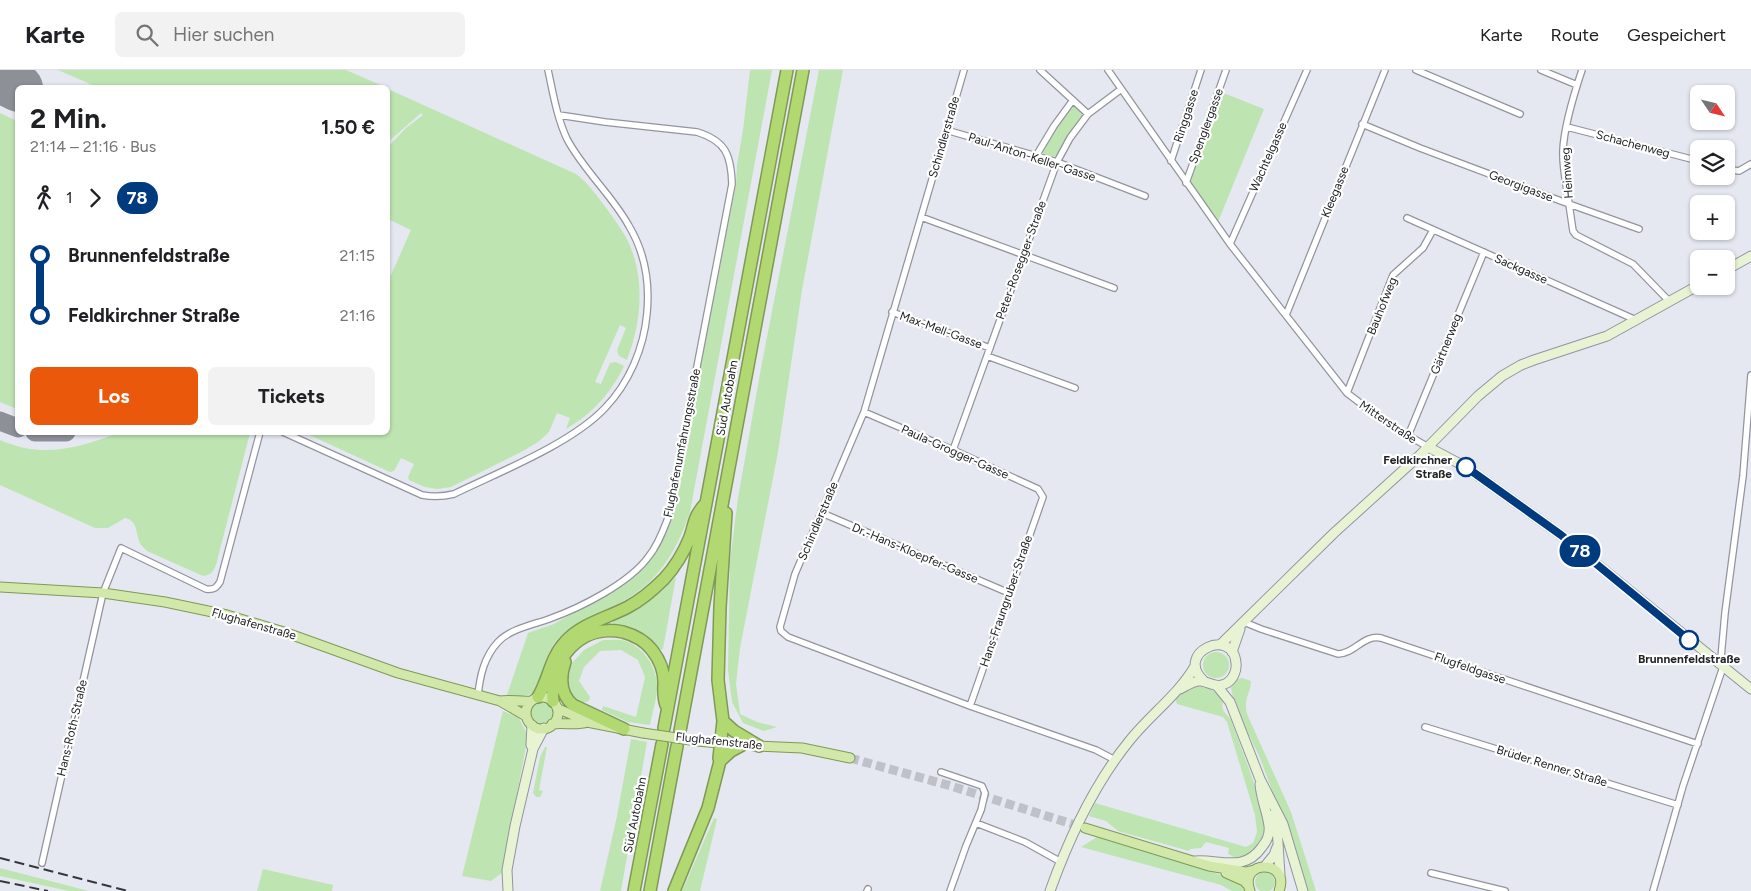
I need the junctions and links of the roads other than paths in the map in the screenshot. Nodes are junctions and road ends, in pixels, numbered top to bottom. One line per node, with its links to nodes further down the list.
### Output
1 (548, 70): 20 (street)
2 (787, 70): 62 (highway, Süd Autobahn)
3 (803, 70): 60 (highway, Süd Autobahn)
4 (964, 70): 23 (street, Schindlerstraße)
5 (1040, 70): 17 (street)
6 (1108, 70): 14 (street, Mitterstraße)
7 (1201, 70): 27 (street, Ringgasse)
8 (1226, 70): 30 (street, Spenglergasse)
9 (1307, 70): 37 (street, Wachtelgasse)
10 (1386, 70): 21 (street, Kleegasse)
11 (1416, 70): 19 (street)
12 (1540, 70): 15 (street)
13 (1582, 70): 15 (street, Heimweg)
14 (1113, 73): 16 (street, Mitterstraße)
15 (1577, 85): 22 (street, Heimweg)
16 (1120, 90): 18 (street, Peter-Rosegger-Straße); 27 (street, Mitterstraße)
17 (1073, 100): 18 (street); 24 (street)
18 (1088, 114): 26 (street, Peter-Rosegger-Straße)
19 (1520, 114)
20 (559, 115): 56 (street); 78 (street, Flughafenumfahrungsstraße)
21 (1362, 124): 32 (street, Georgigasse); 46 (street, Kleegasse)
22 (1568, 127): 25 (street, Schachenweg); 32 (street, Heimweg)
23 (946, 130): 24 (street, Paul-Anton-Keller-Gasse); 33 (street, Schindlerstraße)
24 (1036, 156): 26 (street, Paul-Anton-Keller-Gasse)
25 (1690, 159)
26 (1057, 162): 31 (street, Paul-Anton-Keller-Gasse); 39 (street, Peter-Rosegger-Straße)
27 (1171, 162): 30 (street, Mitterstraße)
28 (1751, 164): 29 (street)
29 (1735, 170)
30 (1186, 182): 37 (street, Mitterstraße)
31 (1145, 196)
32 (1569, 204): 35 (street, Heimweg); 44 (street, Georgigasse)
33 (921, 217): 39 (street); 45 (street, Schindlerstraße)
34 (1407, 218): 36 (street, Sackgasse)
35 (1639, 229)
36 (1433, 230): 38 (street, Sackgasse); 52 (street, Bauhofweg)
37 (1230, 244): 46 (street, Mitterstraße)
38 (1484, 252): 47 (street, Sackgasse); 57 (street, Gärtnerweg)
39 (1023, 254): 42 (street); 48 (street, Peter-Rosegger-Straße)
40 (1751, 256): 41 (street)
41 (1735, 265)
42 (1114, 288)
43 (1690, 290): 44 (street)
44 (1670, 302): 47 (street)
45 (892, 312): 48 (street, Max-Mell-Gasse); 53 (street, Schindlerstraße)
46 (1286, 315): 52 (street, Mitterstraße)
47 (1636, 320): 58 (street)
48 (990, 348): 49 (street, Peter-Rosegger-Straße)
49 (987, 356): 51 (street, Max-Mell-Gasse); 59 (street, Peter-Rosegger-Straße)
50 (1751, 375): 54 (street)
51 (1075, 388)
52 (1347, 393): 57 (street, Mitterstraße)
53 (864, 412): 59 (street, Paula-Grogger-Gasse); 63 (street, Schindlerstraße)
54 (1750, 423): 72 (street)
55 (259, 435): 65 (street)
56 (290, 435)
57 (1408, 436): 58 (street, Mitterstraße)
58 (1428, 447): 67 (street); 72 (street, Mitterstraße)
59 (953, 450): 61 (street, Paula-Grogger-Gasse)
60 (726, 479): 86 (highway); 93 (highway, Süd Autobahn)
61 (1043, 497): 66 (street, Hans-Fraungruber-Straße)
62 (707, 502): 79 (highway); 84 (highway, Süd Autobahn)
63 (822, 513): 66 (street, Dr.-Hans-Kloepfer-Gasse); 83 (street, Schindlerstraße)
64 (0, 587): 65 (main road, Flughafenstraße)
65 (104, 593): 78 (main road, Flughafenstraße); 113 (street, Hans-Roth-Straße)
66 (1009, 594): 83 (street, Hans-Fraungruber-Straße)
67 (1244, 622): 68 (street); 70 (street); 96 (street, Flugfeldgasse)
68 (1220, 645): 70 (street); 71 (street)
69 (571, 648): 82 (highway); 84 (highway); 92 (highway)
70 (1232, 652): 74 (street)
71 (1196, 666): 73 (street); 77 (street)
72 (1723, 667): 76 (street, Mitterstraße); 96 (street)
73 (1204, 681): 75 (street); 77 (street)
74 (1229, 681): 75 (street); 81 (street)
75 (1217, 686): 81 (street)
76 (1751, 689)
77 (1175, 692): 102 (street)
78 (478, 695): 80 (main road, Flughafenstraße)
79 (535, 699): 80 (main road, Flughafenstraße); 82 (main road, Flughafenstraße); 85 (main road)
80 (500, 701): 85 (main road, Flughafenstraße)
81 (1230, 702): 105 (street)
82 (555, 704): 87 (main road, Flughafenstraße); 89 (main road)
83 (970, 706): 102 (street, Schindlerstraße)
84 (667, 711): 91 (highway, Süd Autobahn)
85 (526, 716): 88 (main road, Flughafenstraße)
86 (723, 721): 95 (highway); 99 (highway)
87 (587, 722): 89 (main road, Flughafenstraße); 92 (main road, Flughafenstraße)
88 (532, 725): 89 (main road, Flughafenstraße); 100 (street)
89 (548, 726): 100 (street)
90 (1425, 727): 107 (street, Brüder Renner Straße)
91 (664, 728)
92 (624, 729): 95 (main road, Flughafenstraße, bridge)
93 (680, 731)
94 (662, 744): 122 (highway, Süd Autobahn)
95 (720, 744): 97 (main road, Flughafenstraße); 103 (highway)
96 (1698, 744): 107 (street)
97 (742, 745): 99 (main road, Flughafenstraße); 103 (highway)
98 (678, 746): 123 (highway)
99 (759, 746): 101 (main road, Flughafenstraße)
100 (533, 749): 121 (street)
101 (850, 758)
102 (1115, 760): 112 (street)
103 (720, 761): 124 (highway)
104 (941, 772): 108 (street)
105 (1260, 779): 106 (street); 111 (street)
106 (1273, 806): 110 (street); 127 (street)
107 (1678, 806): 129 (street)
108 (976, 823): 112 (street); 125 (street)
109 (1085, 828): 111 (main road)
110 (1278, 844): 115 (street); 118 (street)
111 (1194, 861): 114 (main road)
112 (1061, 862): 126 (street)
113 (42, 863)
114 (1209, 866): 116 (main road); 119 (main road)
115 (1265, 866): 116 (main road); 118 (main road)
116 (1254, 870): 119 (main road)
117 (1431, 873): 128 (street)
118 (1280, 875): 120 (main road)
119 (1249, 888)
120 (1282, 889)
121 (508, 891)
122 (634, 891)
123 (650, 891)
124 (674, 891)
125 (950, 891)
126 (1050, 891)
127 (1303, 891)
128 (1505, 891)
129 (1653, 891)

